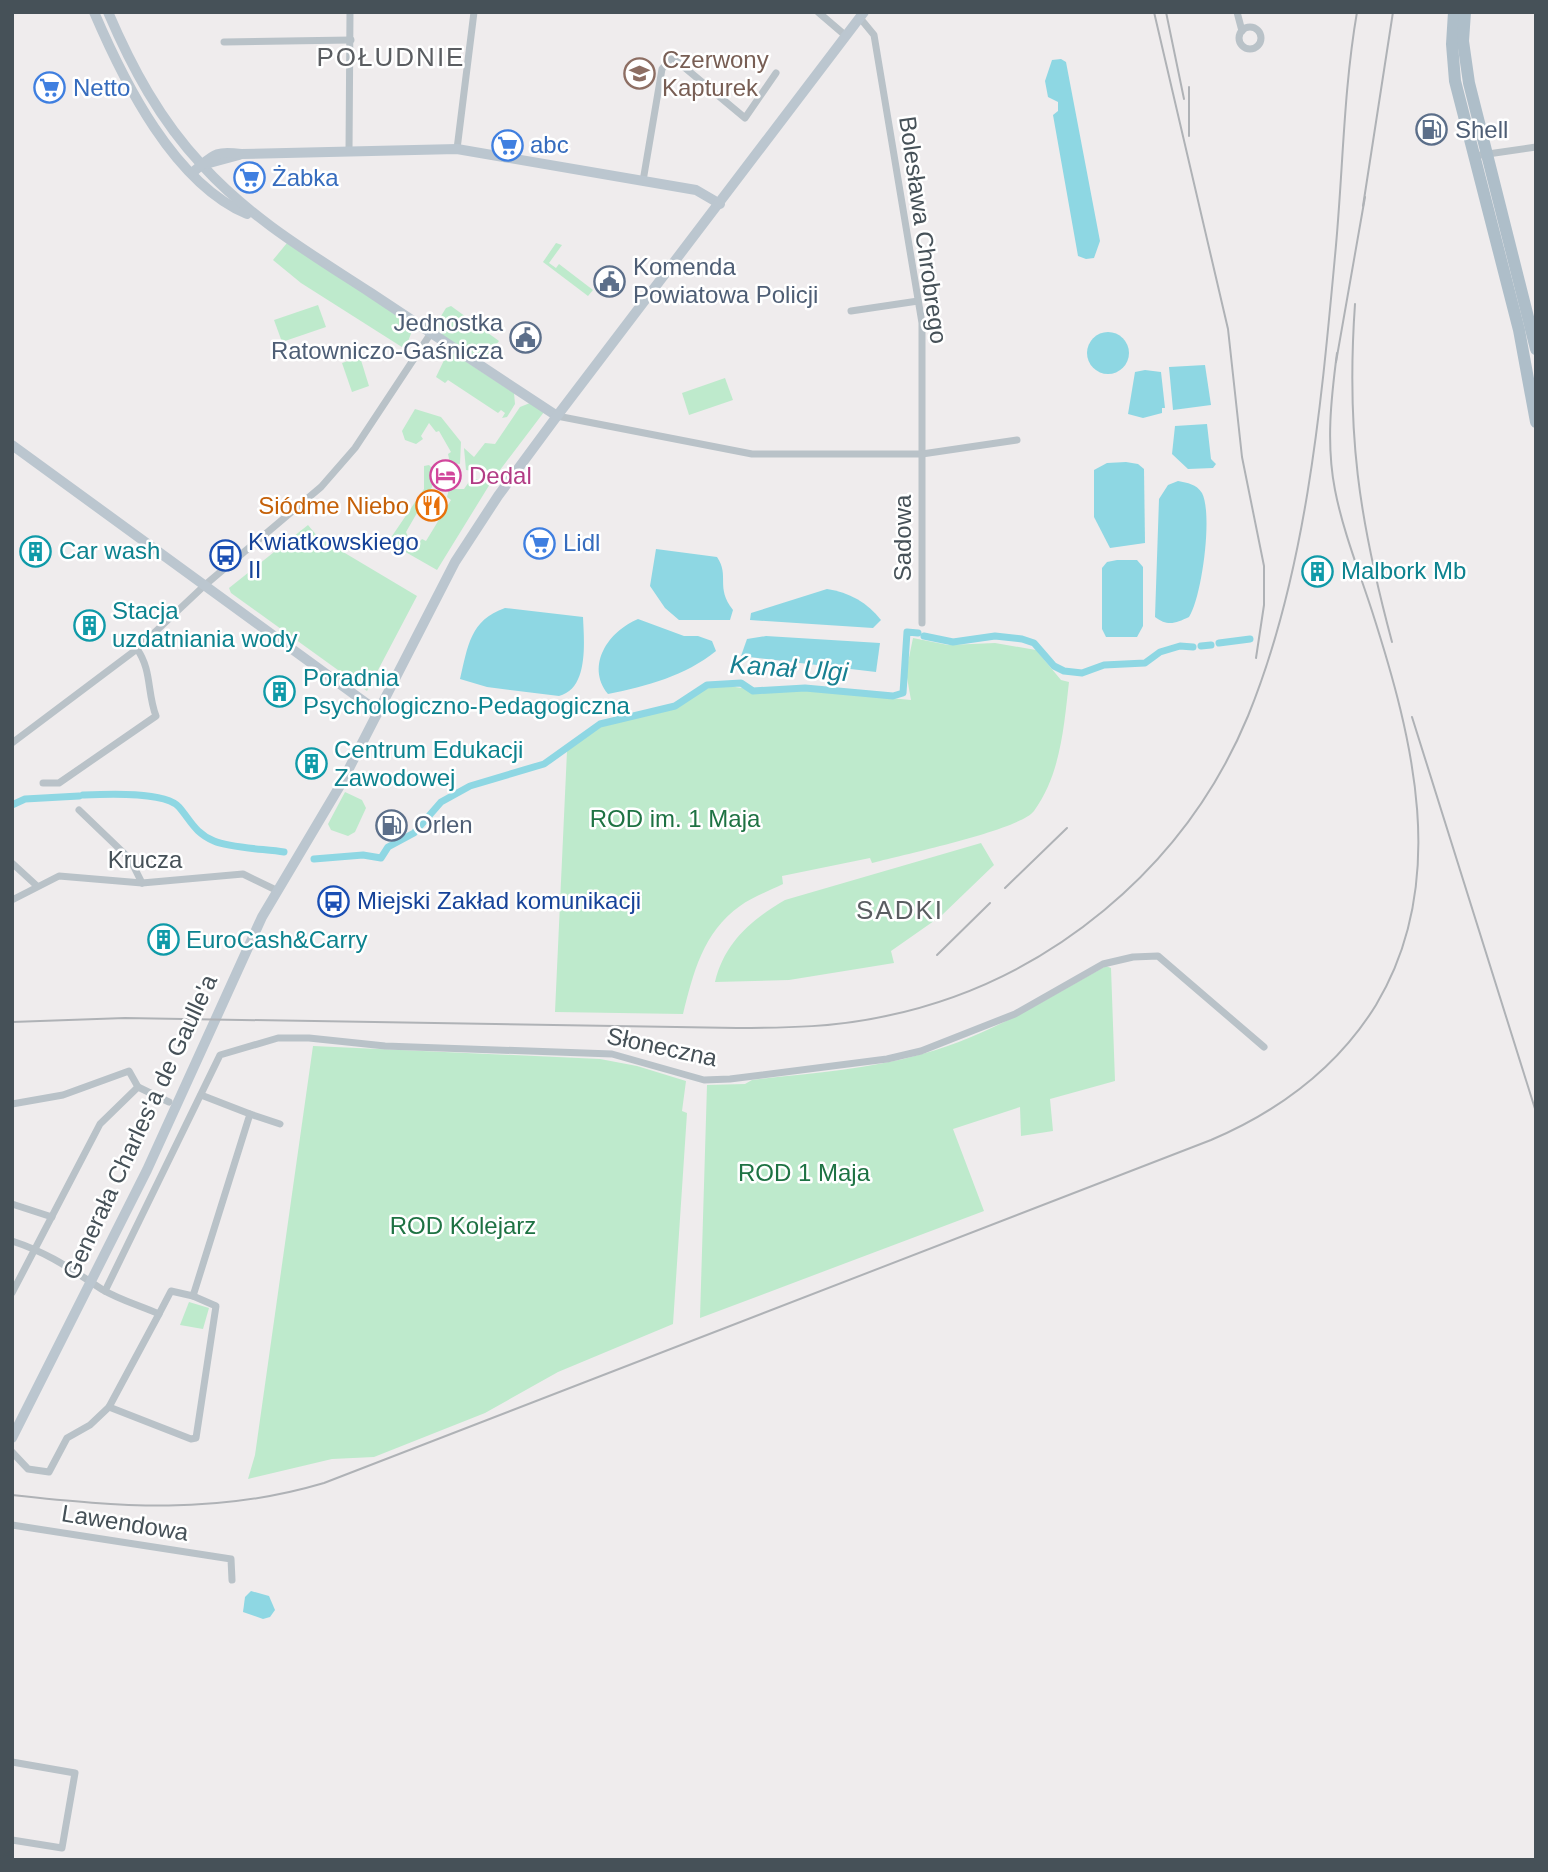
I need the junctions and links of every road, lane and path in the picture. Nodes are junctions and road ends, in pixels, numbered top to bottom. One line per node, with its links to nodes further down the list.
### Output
1 (94, 12): 21 (street)
2 (108, 12): 21 (street)
3 (349, 12): 13 (street)
4 (474, 12): 17 (street)
5 (818, 12): 12 (street)
6 (1239, 12): 10 (street); 11 (street)
7 (1454, 12): 19 (main road)
8 (1465, 12): 19 (main road)
9 (862, 15): 12 (street, Generała Charles'a de Gaulle'a); 24 (street, Bolesława Chrobrego)
10 (1252, 27): 11 (street); 11 (street)
11 (1242, 31)
12 (846, 36): 23 (street, Generała Charles'a de Gaulle'a)
13 (351, 40): 14 (street); 18 (street)
14 (224, 43)
15 (776, 73): 22 (street)
16 (1534, 147): 19 (street); 20 (street)
17 (457, 149): 18 (street); 22 (street)
18 (349, 151): 21 (street)
19 (1480, 155): 27 (main road); 29 (main road)
20 (1536, 157)
21 (197, 169): 26 (street)
22 (643, 181): 23 (street)
23 (720, 204): 28 (street, Generała Charles'a de Gaulle'a)
24 (918, 301): 25 (street); 32 (street, Bolesława Chrobrego)
25 (851, 311)
26 (431, 333): 28 (street); 33 (street)
27 (1536, 349)
28 (557, 416): 32 (street); 36 (street, Generała Charles'a de Gaulle'a)
29 (1536, 422)
30 (1017, 440): 32 (street)
31 (12, 445): 33 (street)
32 (922, 454): 34 (street, Sadowa)
33 (205, 584): 35 (street); 36 (street)
34 (922, 622)
35 (137, 649): 37 (street); 38 (street)
36 (377, 711): 43 (street, Generała Charles'a de Gaulle'a)
37 (12, 743)
38 (43, 783)
39 (79, 810): 41 (street)
40 (12, 863): 42 (street)
41 (142, 883): 42 (street, Krucza); 43 (street, Krucza)
42 (37, 886): 44 (street, Krucza)
43 (278, 891): 56 (street, Generała Charles'a de Gaulle'a)
44 (12, 900)
45 (1264, 1046): 47 (street, Słoneczna)
46 (138, 1087): 48 (street); 49 (street); 53 (street)
47 (201, 1094): 50 (street); 57 (street, Słoneczna)
48 (169, 1102)
49 (12, 1104)
50 (250, 1114): 51 (street); 59 (street)
51 (279, 1124)
52 (12, 1204): 53 (street)
53 (52, 1217): 55 (street)
54 (12, 1241): 55 (street)
55 (35, 1248): 56 (street); 58 (street)
56 (92, 1281): 57 (street); 62 (street, Generała Charles'a de Gaulle'a)
57 (105, 1291): 60 (street)
58 (12, 1293)
59 (193, 1296): 60 (street); 61 (street)
60 (159, 1314): 61 (street)
61 (109, 1407): 63 (street)
62 (12, 1438)
63 (12, 1452)
64 (12, 1525): 65 (street, Lawendowa)
65 (232, 1580)
66 (12, 1762): 67 (street)
67 (12, 1840)

